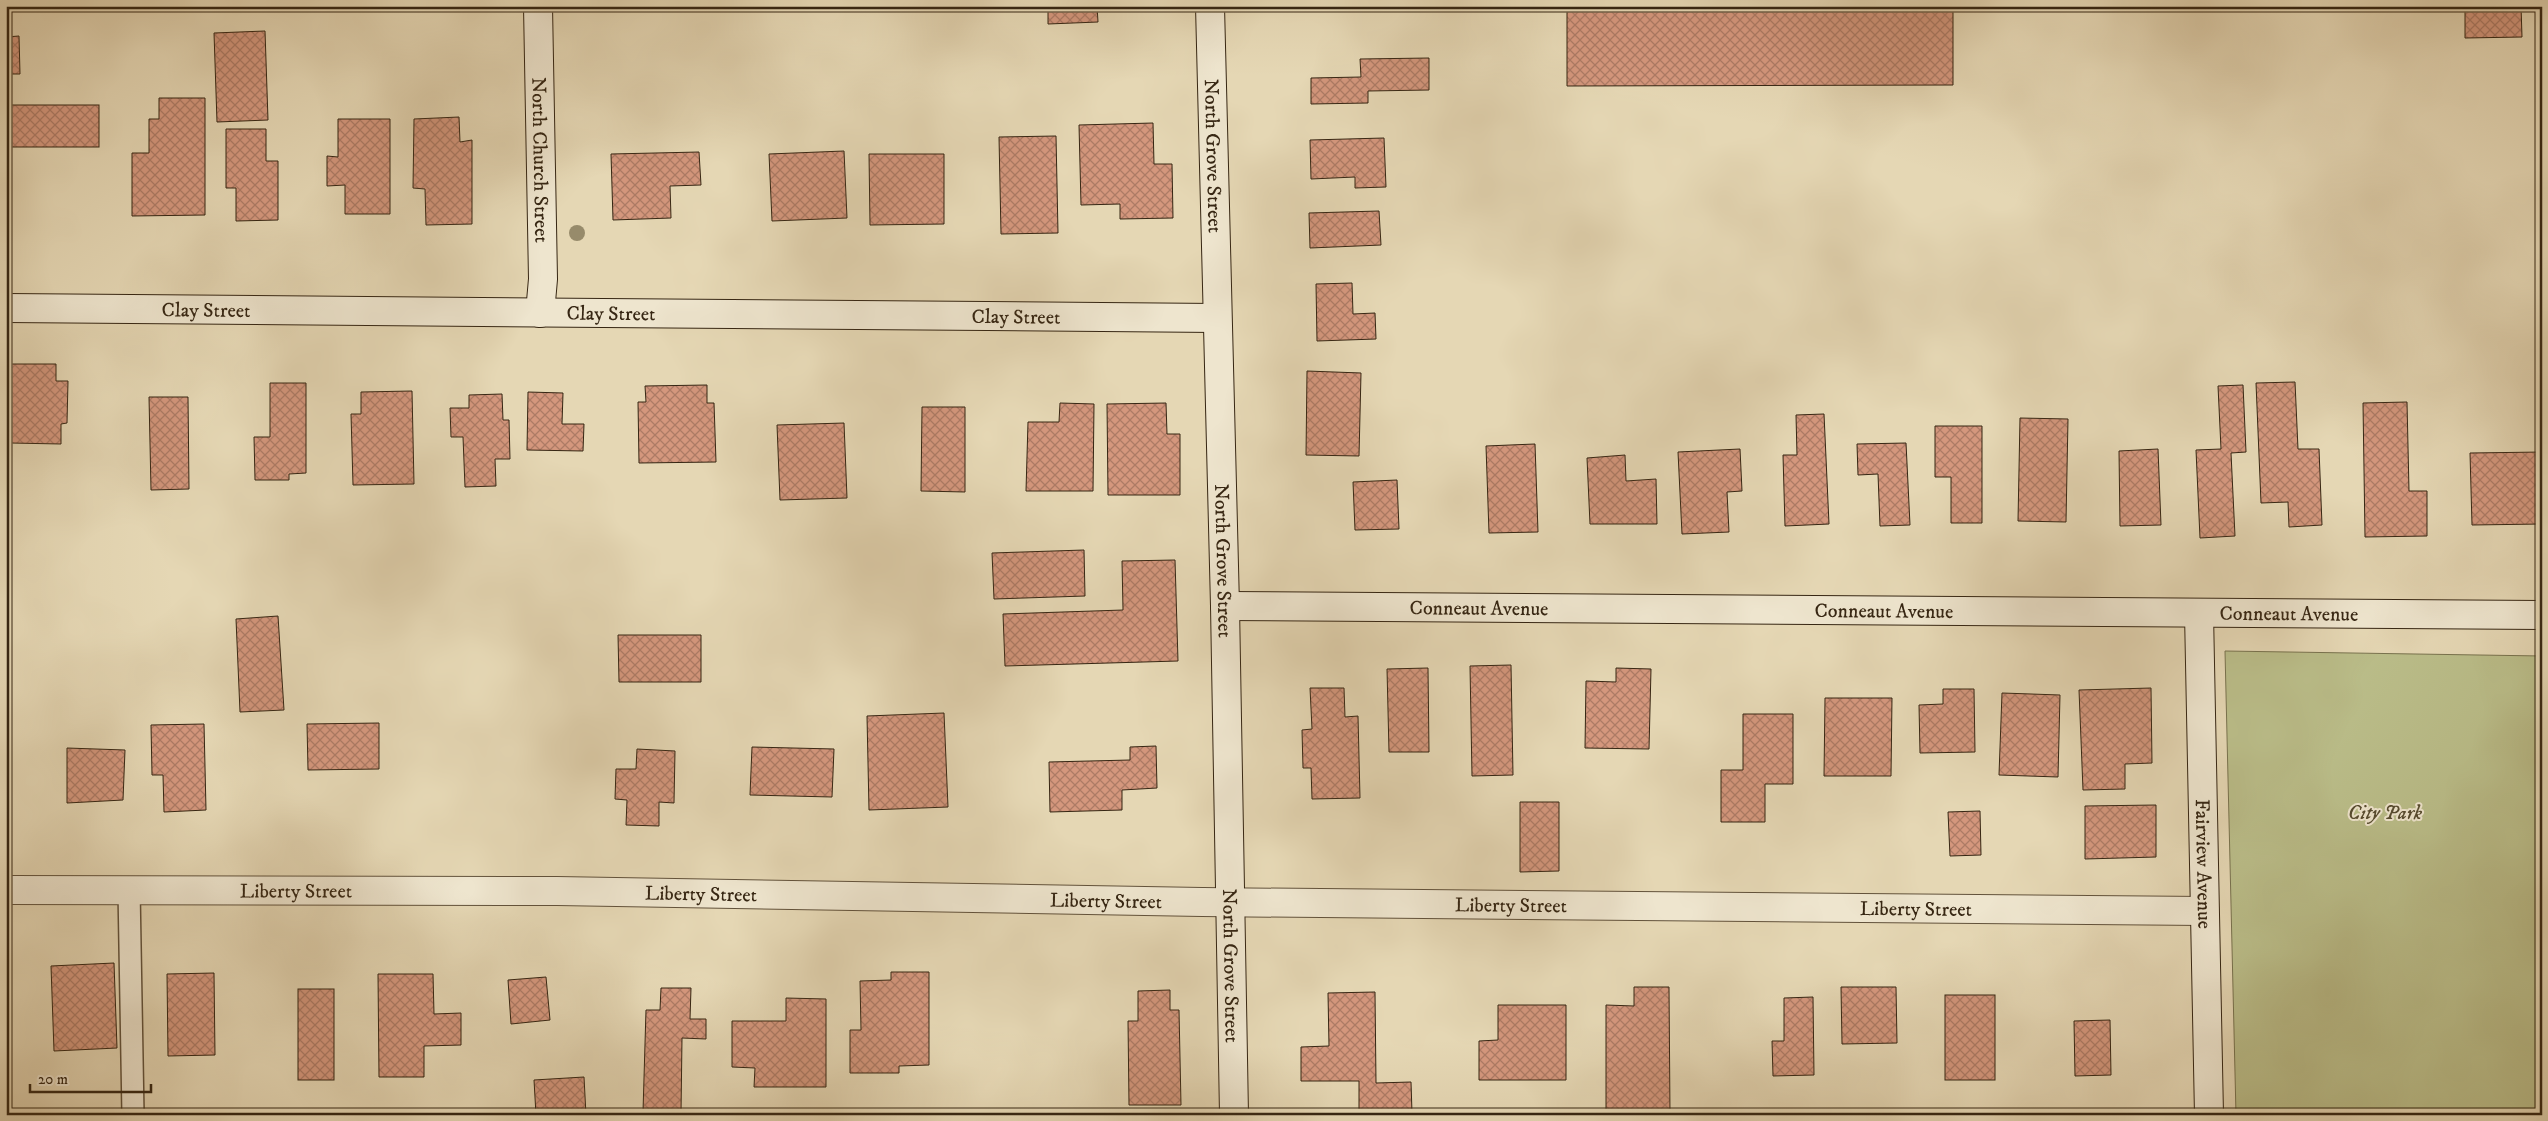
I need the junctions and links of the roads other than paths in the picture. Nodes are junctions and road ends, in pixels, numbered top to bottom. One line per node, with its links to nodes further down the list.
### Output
1 (538, 6): 4 (street, North Church Street)
2 (1210, 6): 5 (street, North Grove Street)
3 (6, 308): 4 (street, Clay Street)
4 (540, 312): 5 (street, Clay Street)
5 (1217, 318): 6 (street, North Grove Street)
6 (1226, 606): 7 (street, Conneaut Avenue); 11 (street, North Grove Street)
7 (2199, 613): 8 (street, Conneaut Avenue); 12 (street, Fairview Avenue)
8 (2542, 615)
9 (129, 889): 10 (street, Liberty Street); 11 (street, Liberty Street); 13 (lane)
10 (6, 890)
11 (1231, 902): 12 (street, Liberty Street); 14 (street, North Grove Street)
12 (2204, 910): 15 (street, Fairview Avenue)
13 (133, 1115)
14 (1234, 1115)
15 (2209, 1115)

